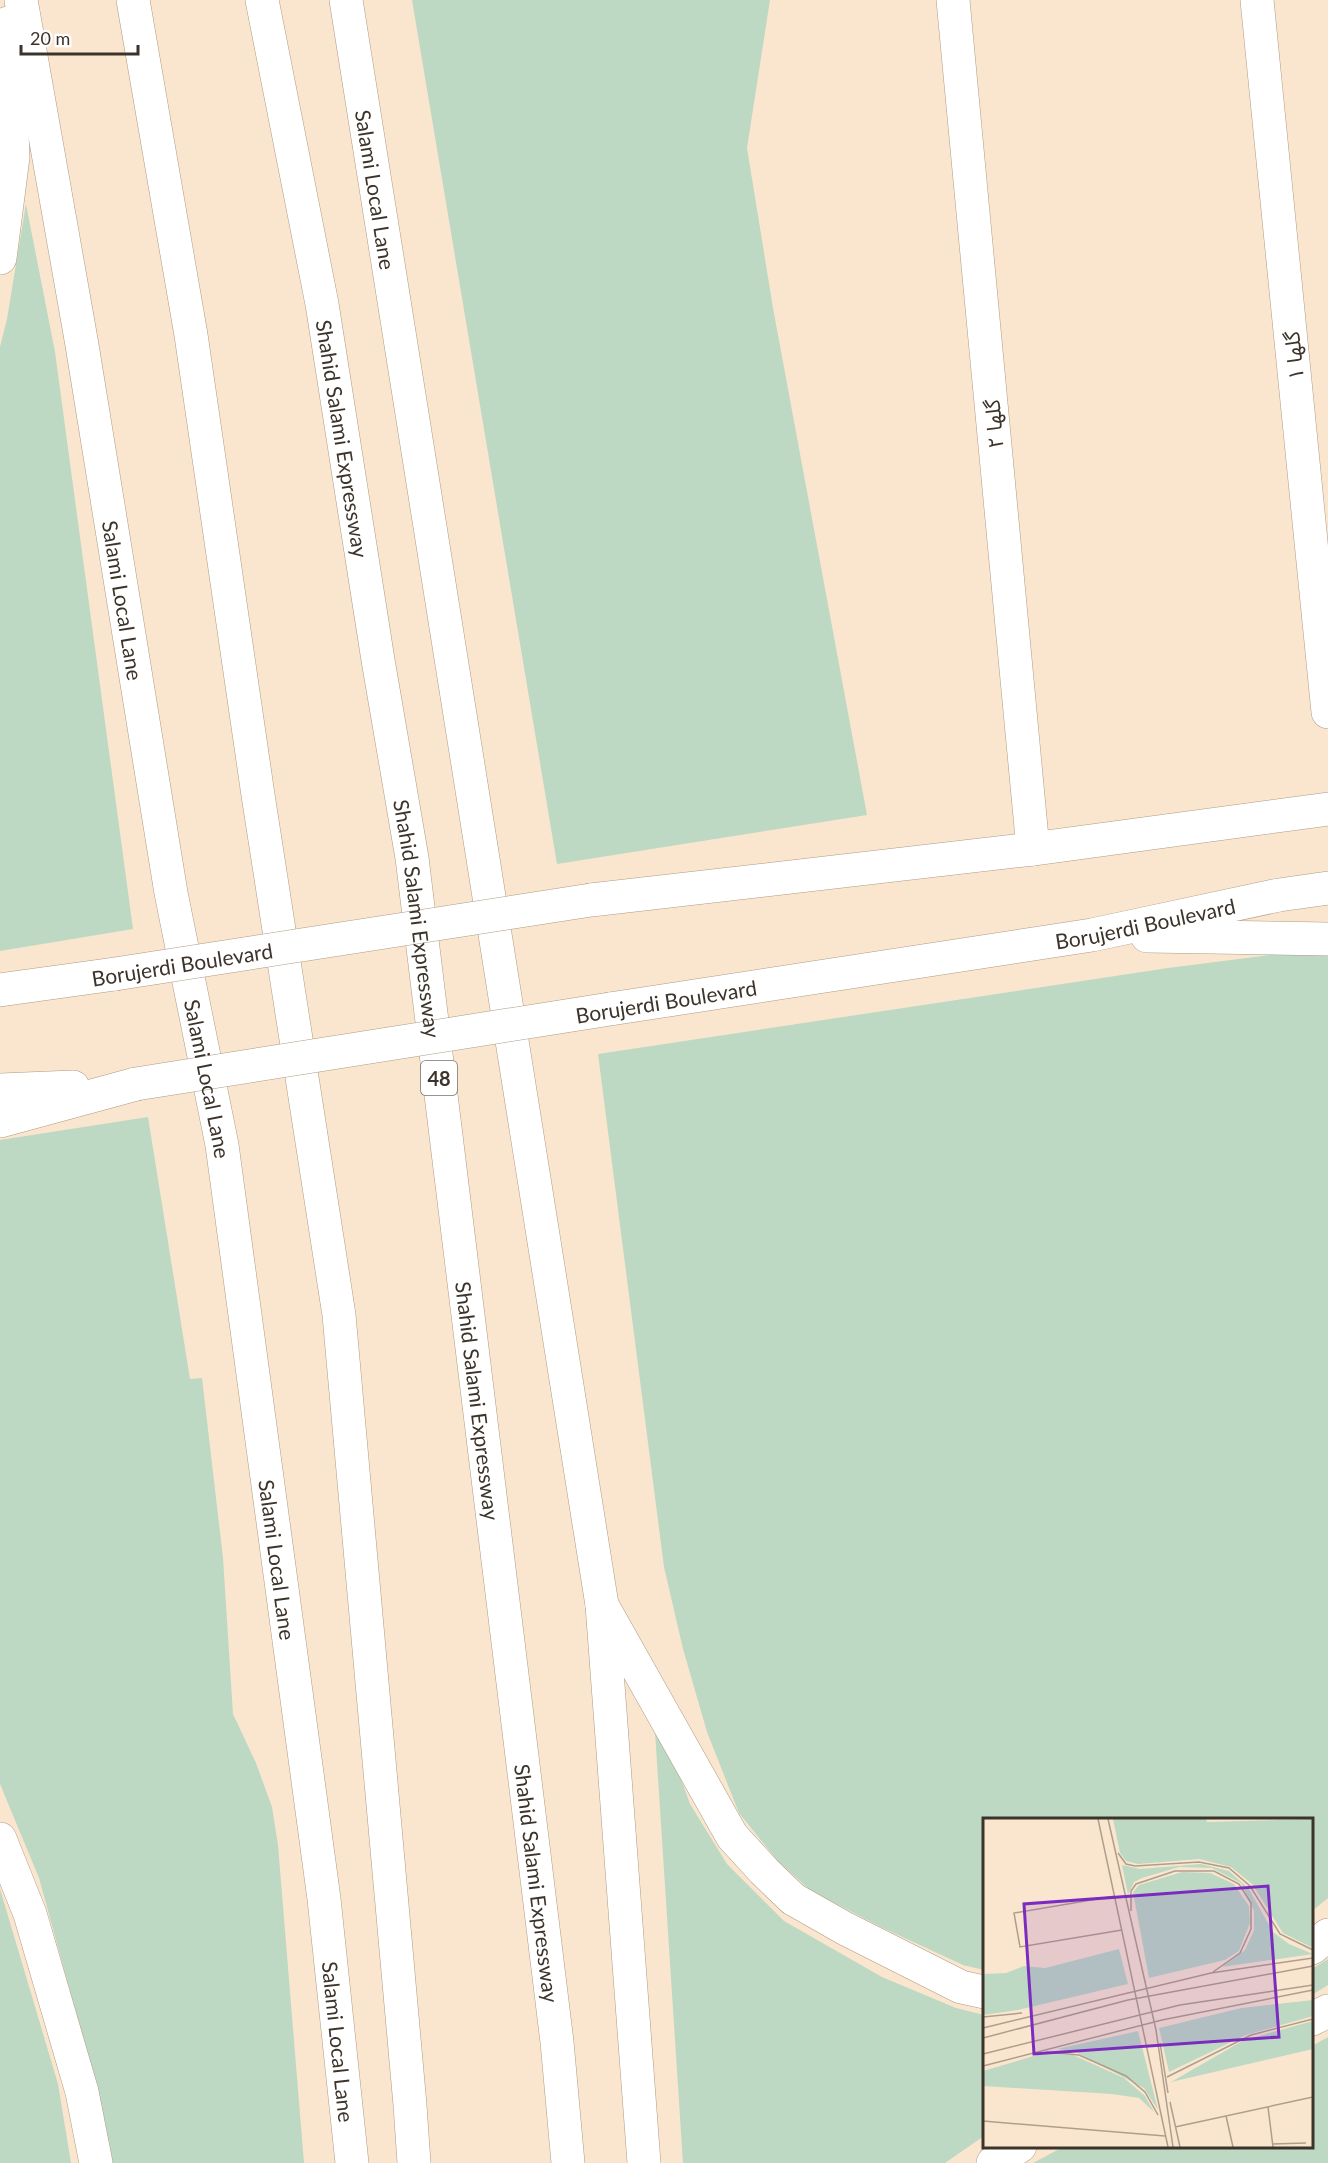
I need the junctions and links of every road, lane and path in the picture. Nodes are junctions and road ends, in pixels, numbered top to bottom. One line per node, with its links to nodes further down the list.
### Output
1 (7, 0): 8 (main road)
2 (21, 0): 28 (main road, Salami Local Lane)
3 (133, 0): 29 (main road)
4 (262, 0): 30 (main road, Shahid Salami Expressway / 48)
5 (953, 0): 11 (main road, گلها ۲)
6 (1257, 0): 9 (main road, گلها ۱)
7 (350, 7): 19 (main road, Salami Local Lane)
8 (0, 258)
9 (1328, 712)
10 (1328, 809): 11 (main road, Borujerdi Boulevard)
11 (1033, 849): 15 (main road, Borujerdi Boulevard, bridge)
12 (1328, 888): 13 (main road, Borujerdi Boulevard)
13 (1092, 935): 14 (main road); 16 (main road, Borujerdi Boulevard, bridge)
14 (1328, 939)
15 (0, 990)
16 (136, 1084): 17 (main road, Borujerdi Boulevard); 18 (main road)
17 (0, 1090)
18 (0, 1121)
19 (602, 1605): 23 (main road); 31 (main road, Salami Local Lane)
20 (0, 1839): 27 (main road)
21 (1328, 1935): 22 (main road)
22 (1313, 1946)
23 (983, 1992)
24 (1328, 2011): 25 (main road)
25 (1313, 2018)
26 (1017, 2148): 32 (main road)
27 (96, 2163)
28 (352, 2163)
29 (414, 2163)
30 (568, 2163)
31 (644, 2163)
32 (993, 2163)

